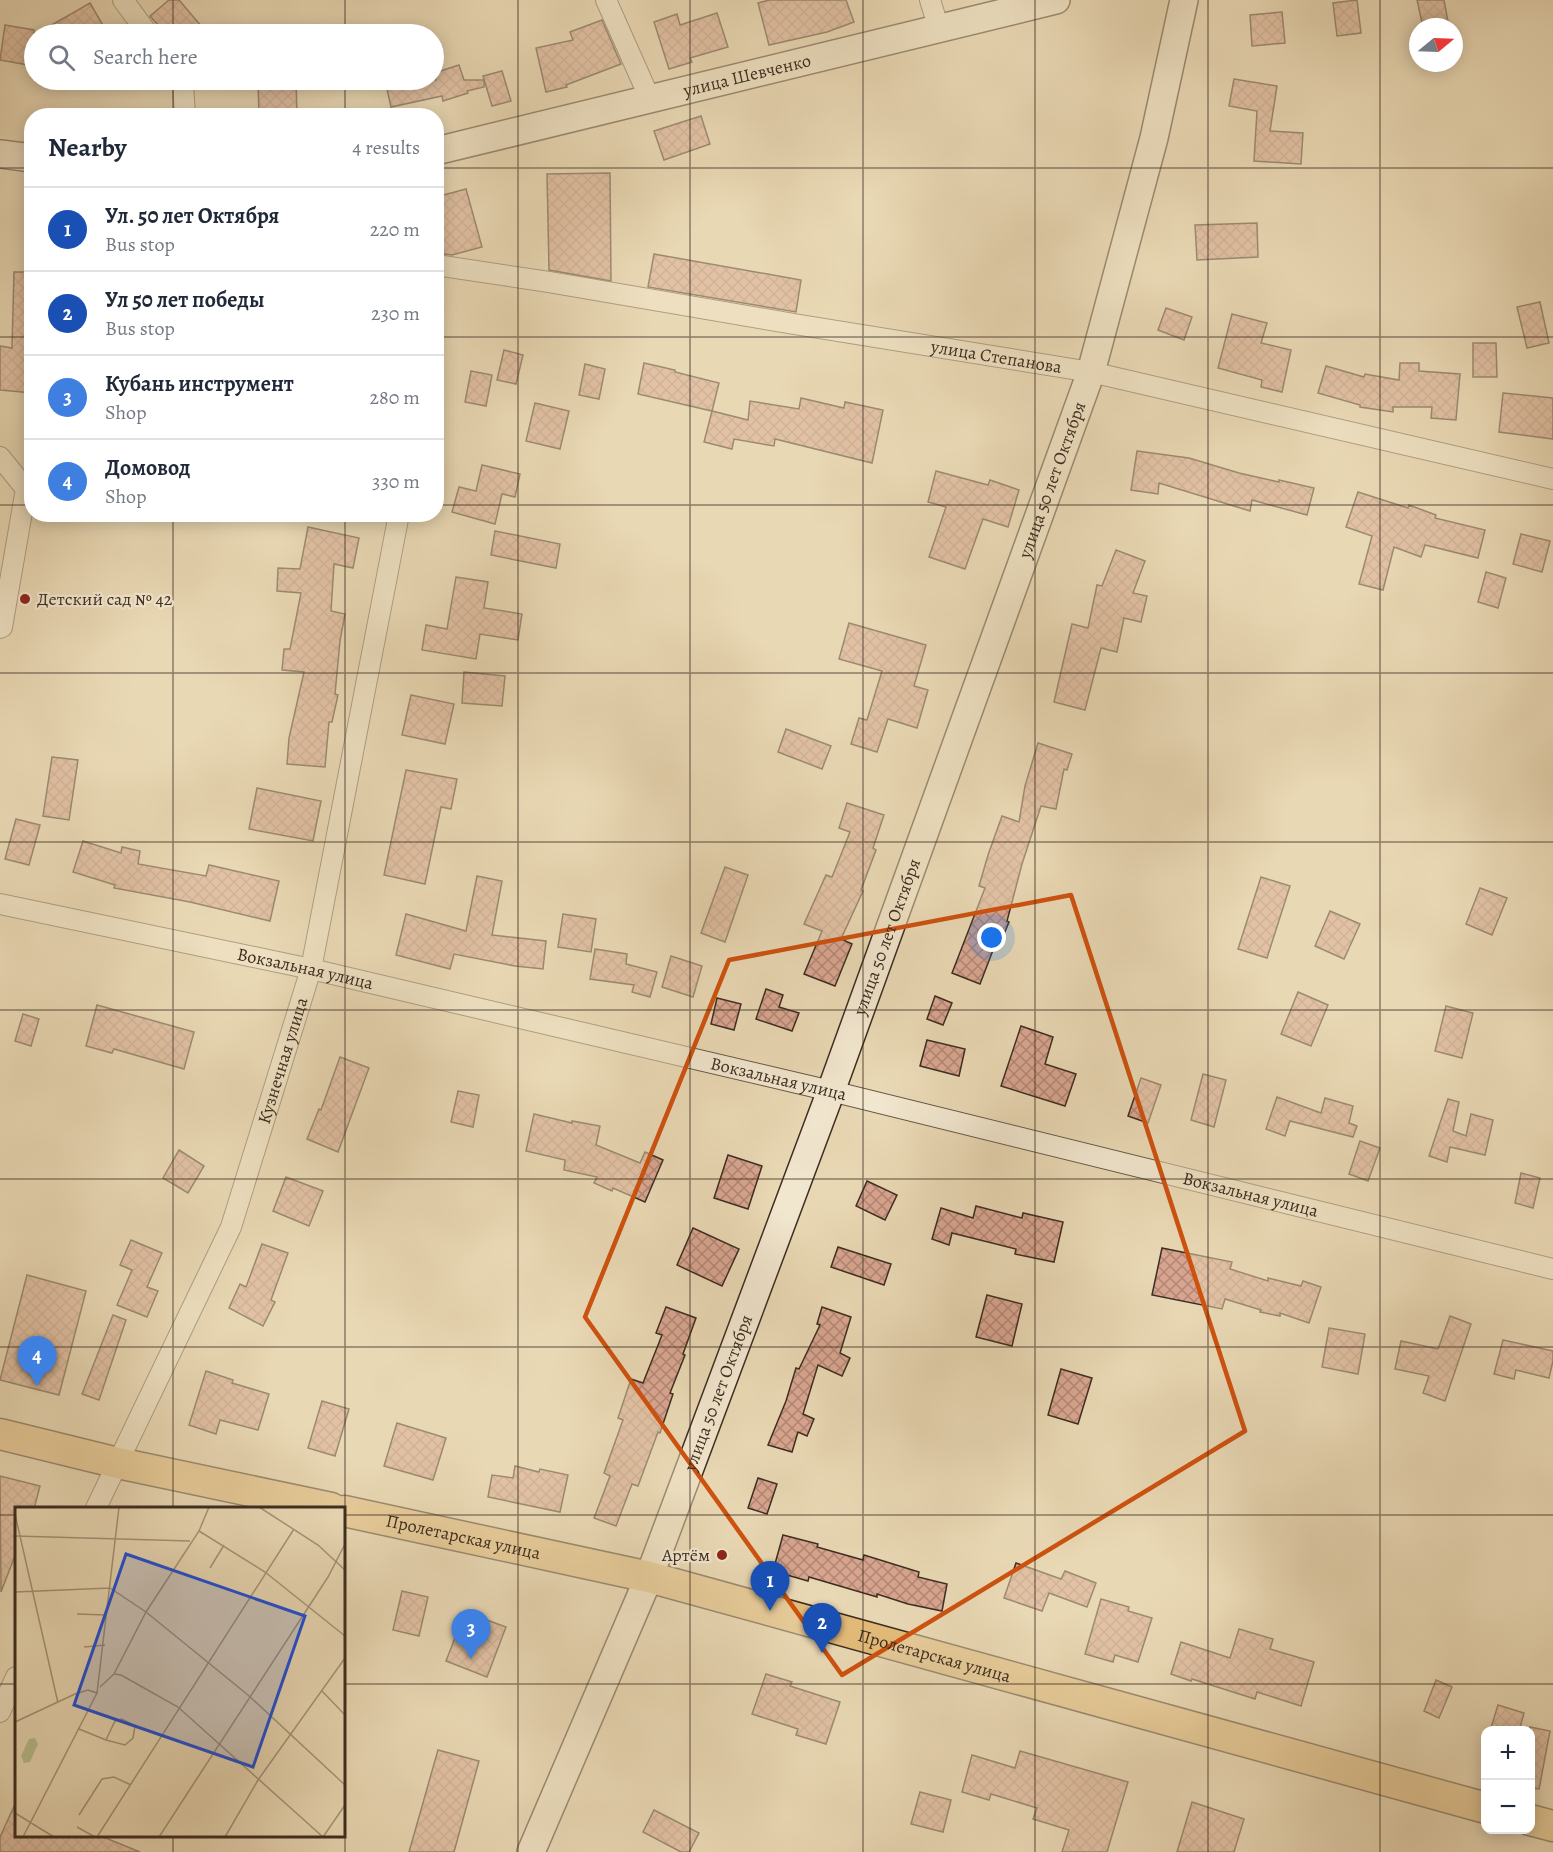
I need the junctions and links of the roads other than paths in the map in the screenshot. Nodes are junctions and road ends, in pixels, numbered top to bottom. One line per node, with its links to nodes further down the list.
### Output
1 (123, 0): 6 (street)
2 (606, 0): 9 (street)
3 (930, 0): 7 (street)
4 (1056, 0): 7 (street, улица Шевченко)
5 (1184, 0): 15 (street, улица 50 лет Октября)
6 (141, 24)
7 (939, 29): 9 (street, улица Шевченко)
8 (183, 90): 10 (street)
9 (650, 99): 11 (street, улица Шевченко)
10 (184, 108)
11 (444, 149)
12 (0, 154): 13 (street)
13 (24, 157)
14 (444, 266): 15 (street, улица Степанова)
15 (1091, 372): 17 (street, улица Степанова); 24 (street, улица 50 лет Октября)
16 (0, 458): 18 (street)
17 (1553, 479)
18 (24, 487)
19 (24, 500): 21 (street)
20 (397, 522): 23 (street, Кузнечная улица)
21 (0, 628)
22 (0, 904): 23 (street, Вокзальная улица)
23 (311, 969): 24 (street, Вокзальная улица); 27 (street, Кузнечная улица)
24 (831, 1091): 25 (street, Вокзальная улица); 31 (street, улица 50 лет Октября)
25 (1553, 1269)
26 (0, 1434): 27 (main road)
27 (118, 1463): 28 (street, Кузнечная улица); 29 (main road)
28 (97, 1507)
29 (322, 1507)
30 (345, 1511): 31 (main road, Пролетарская улица)
31 (649, 1577): 34 (main road, Пролетарская улица); 37 (street, улица 50 лет Октября)
32 (15, 1679): 33 (street)
33 (0, 1712)
34 (1481, 1807)
35 (1535, 1821): 36 (main road)
36 (1553, 1826)
37 (531, 1852)

